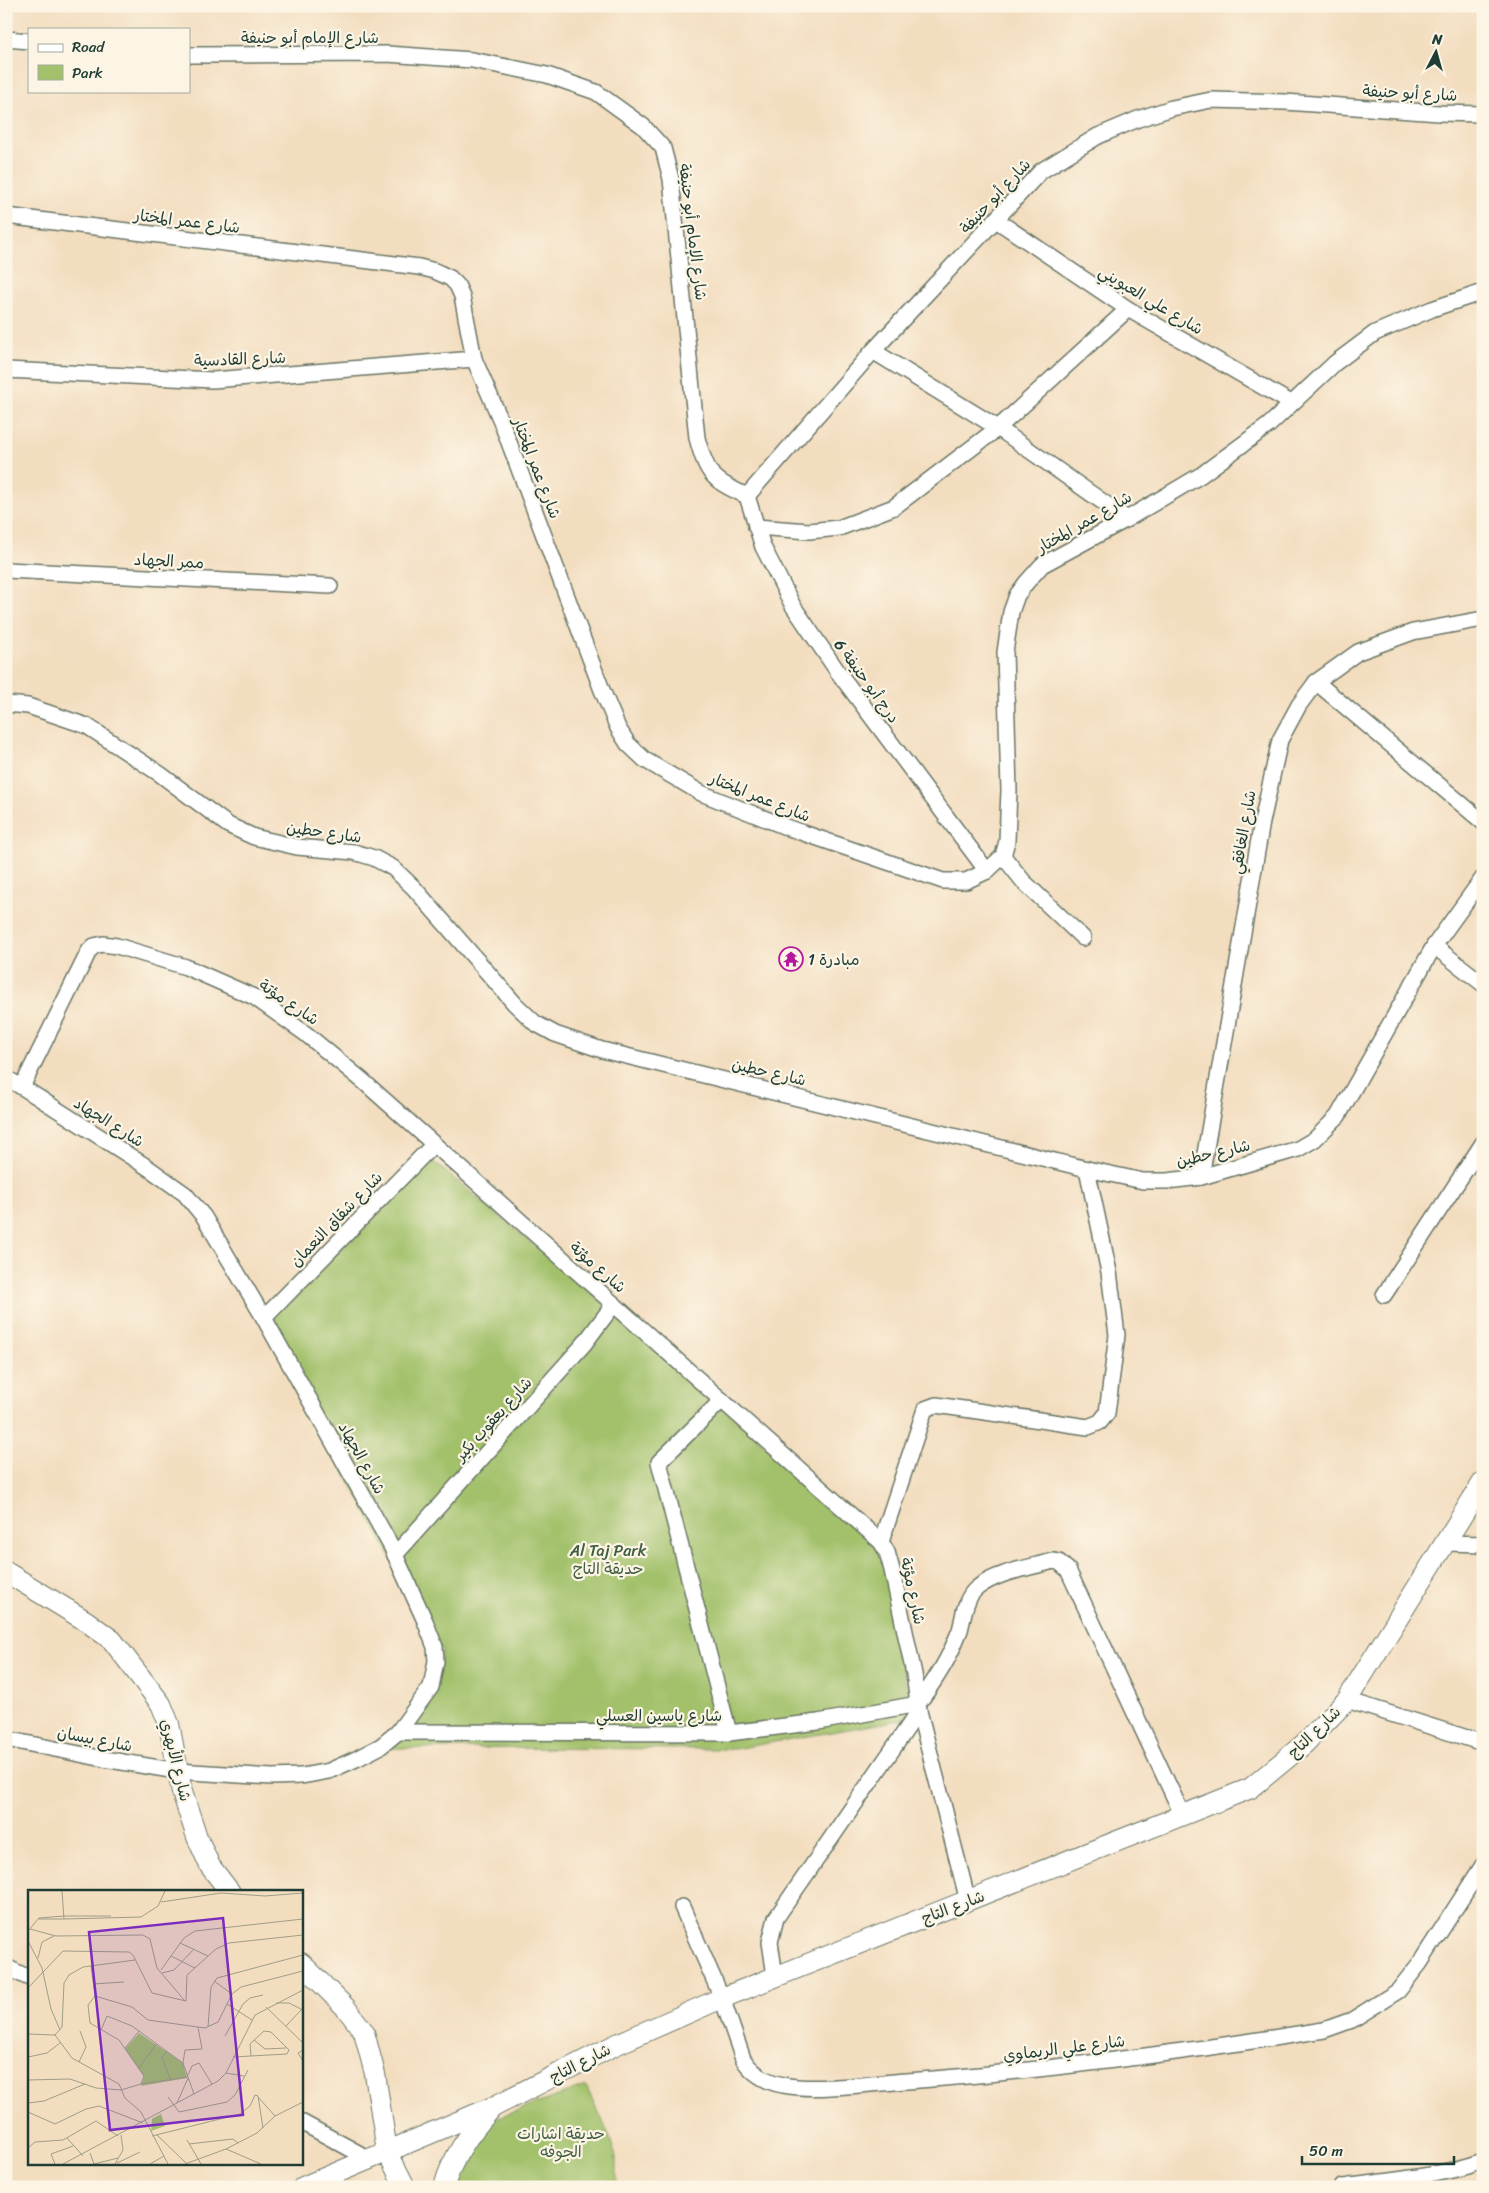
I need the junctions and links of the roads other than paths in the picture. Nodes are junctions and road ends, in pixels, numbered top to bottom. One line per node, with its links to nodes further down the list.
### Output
1 (6, 39): 2 (street)
2 (28, 41)
3 (190, 55): 14 (street, شارع الإمام أبو حنيفة)
4 (1483, 114): 6 (street, شارع أبو حنيفة)
5 (6, 216): 10 (street, شارع عمر المختار)
6 (996, 220): 8 (street, شارع علي العبويني); 9 (street, شارع أبو حنيفة)
7 (1483, 292): 12 (street, شارع عمر المختار)
8 (1128, 309): 12 (street, شارع علي العبويني); 13 (street)
9 (873, 350): 13 (street); 14 (street, شارع أبو حنيفة)
10 (474, 359): 11 (street, شارع القادسية); 24 (street, شارع عمر المختار)
11 (6, 370)
12 (1291, 403): 15 (street, شارع عمر المختار)
13 (998, 428): 15 (street); 16 (street)
14 (747, 496): 16 (street, درج أبو حنيفة 6)
15 (1127, 519): 23 (street, شارع عمر المختار)
16 (756, 526): 24 (street, درج أبو حنيفة 6)
17 (6, 570): 18 (street, ممر الجهاد)
18 (330, 586)
19 (1483, 619): 20 (street, شارع الغافقي)
20 (1316, 682): 22 (street); 34 (street, شارع الغافقي)
21 (6, 704): 33 (street, شارع حطين)
22 (1483, 822)
23 (1003, 856): 24 (street, شارع عمر المختار); 26 (street)
24 (987, 871)
25 (1483, 878): 27 (street, شارع حطين)
26 (1082, 938)
27 (1434, 946): 28 (street); 34 (street, شارع حطين)
28 (1483, 984)
29 (6, 1078): 30 (street, شارع الجهاد)
30 (22, 1086): 32 (street, شارع مؤتة); 37 (street, شارع الجهاد)
31 (1483, 1143): 35 (street)
32 (433, 1145): 36 (street, شارع مؤتة); 37 (street, شارع شقاق النعمان)
33 (1087, 1169): 34 (street, شارع حطين); 40 (street)
34 (1200, 1177)
35 (1384, 1295)
36 (614, 1304): 38 (street, شارع مؤتة); 43 (street, شارع يعقوب بكير)
37 (264, 1318): 43 (street, شارع الجهاد)
38 (722, 1400): 40 (street, شارع مؤتة); 48 (street)
39 (1483, 1482): 41 (street, شارع التاج)
40 (881, 1542): 46 (street, شارع مؤتة)
41 (1446, 1542): 42 (street); 45 (street, شارع التاج)
42 (1483, 1544)
43 (395, 1555): 47 (street, شارع الجهاد)
44 (6, 1572): 51 (street, شارع الأبهري)
45 (1348, 1700): 50 (street); 52 (street, شارع التاج)
46 (919, 1707): 48 (street, شارع ياسين العسلي); 52 (street); 55 (street, شارع مؤتة); 59 (street)
47 (398, 1732): 48 (street, شارع ياسين العسلي); 51 (street, شارع الجهاد)
48 (729, 1733)
49 (6, 1739): 51 (street, شارع بيسان)
50 (1483, 1743)
51 (177, 1771): 54 (street, شارع الأبهري)
52 (1184, 1816): 55 (street, شارع التاج)
53 (1483, 1865): 61 (street, شارع علي الريماوي)
54 (228, 1890)
55 (968, 1901): 59 (street, شارع التاج)
56 (682, 1907): 61 (street, شارع علي الريماوي)
57 (302, 1964): 64 (street)
58 (6, 1967): 60 (street)
59 (775, 1976): 61 (street, شارع التاج)
60 (28, 1978)
61 (722, 1998): 62 (street, شارع التاج)
62 (493, 2107): 64 (street, شارع التاج); 68 (street)
63 (302, 2122): 64 (street)
64 (379, 2155): 66 (street, شارع التاج); 67 (street)
65 (1483, 2161): 69 (street)
66 (303, 2187)
67 (405, 2187)
68 (444, 2187)
69 (1342, 2187)

